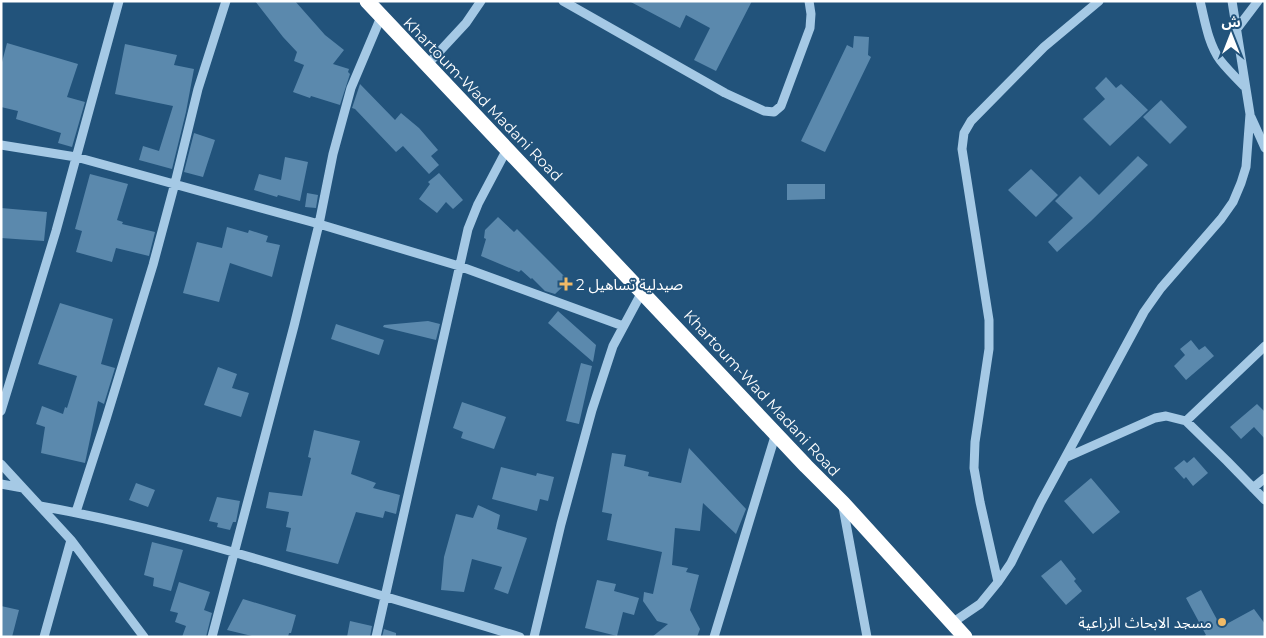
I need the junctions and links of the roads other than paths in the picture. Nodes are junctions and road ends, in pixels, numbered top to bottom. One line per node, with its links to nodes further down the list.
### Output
1 (119, 1): 19 (street)
2 (226, 1): 20 (street)
3 (367, 1): 11 (highway, Khartoum-Wad Madani Road)
4 (481, 1): 13 (street)
5 (563, 1): 6 (street)
6 (809, 1)
7 (1099, 1): 41 (street)
8 (1200, 1): 14 (street)
9 (1232, 1): 12 (street)
10 (1258, 1): 12 (street)
11 (382, 17): 13 (highway, Khartoum-Wad Madani Road); 21 (street)
12 (1236, 30): 14 (street)
13 (427, 65): 18 (highway, Khartoum-Wad Madani Road)
14 (1244, 86): 15 (street)
15 (1250, 114): 17 (street); 29 (street)
16 (1, 145): 19 (street)
17 (1265, 148)
18 (507, 149): 22 (street); 23 (highway, Khartoum-Wad Madani Road)
19 (76, 157): 20 (street); 26 (street)
20 (175, 183): 21 (street); 38 (street)
21 (319, 224): 22 (street); 40 (street)
22 (459, 266): 24 (street); 42 (street)
23 (642, 292): 24 (street); 28 (highway, Khartoum-Wad Madani Road)
24 (623, 326): 49 (street)
25 (1265, 346): 27 (street)
26 (1, 411)
27 (1186, 421): 29 (street); 34 (street)
28 (776, 433): 36 (highway, Khartoum-Wad Madani Road); 50 (street)
29 (1065, 458): 41 (street)
30 (1, 464): 33 (street)
31 (1265, 478): 34 (street)
32 (1, 484): 33 (street)
33 (23, 488): 37 (street)
34 (1254, 488): 35 (street)
35 (1265, 500)
36 (842, 503): 43 (highway, Khartoum-Wad Madani Road); 51 (street)
37 (40, 506): 38 (street); 39 (street)
38 (76, 512): 40 (street)
39 (71, 540): 44 (street); 45 (street)
40 (234, 552): 42 (street); 46 (street)
41 (998, 582): 43 (street)
42 (384, 596): 47 (street); 48 (street)
43 (952, 623): 52 (highway, Khartoum-Wad Madani Road)
44 (44, 637)
45 (144, 637)
46 (212, 637)
47 (376, 637)
48 (520, 637)
49 (534, 637)
50 (714, 637)
51 (867, 637)
52 (965, 637)

